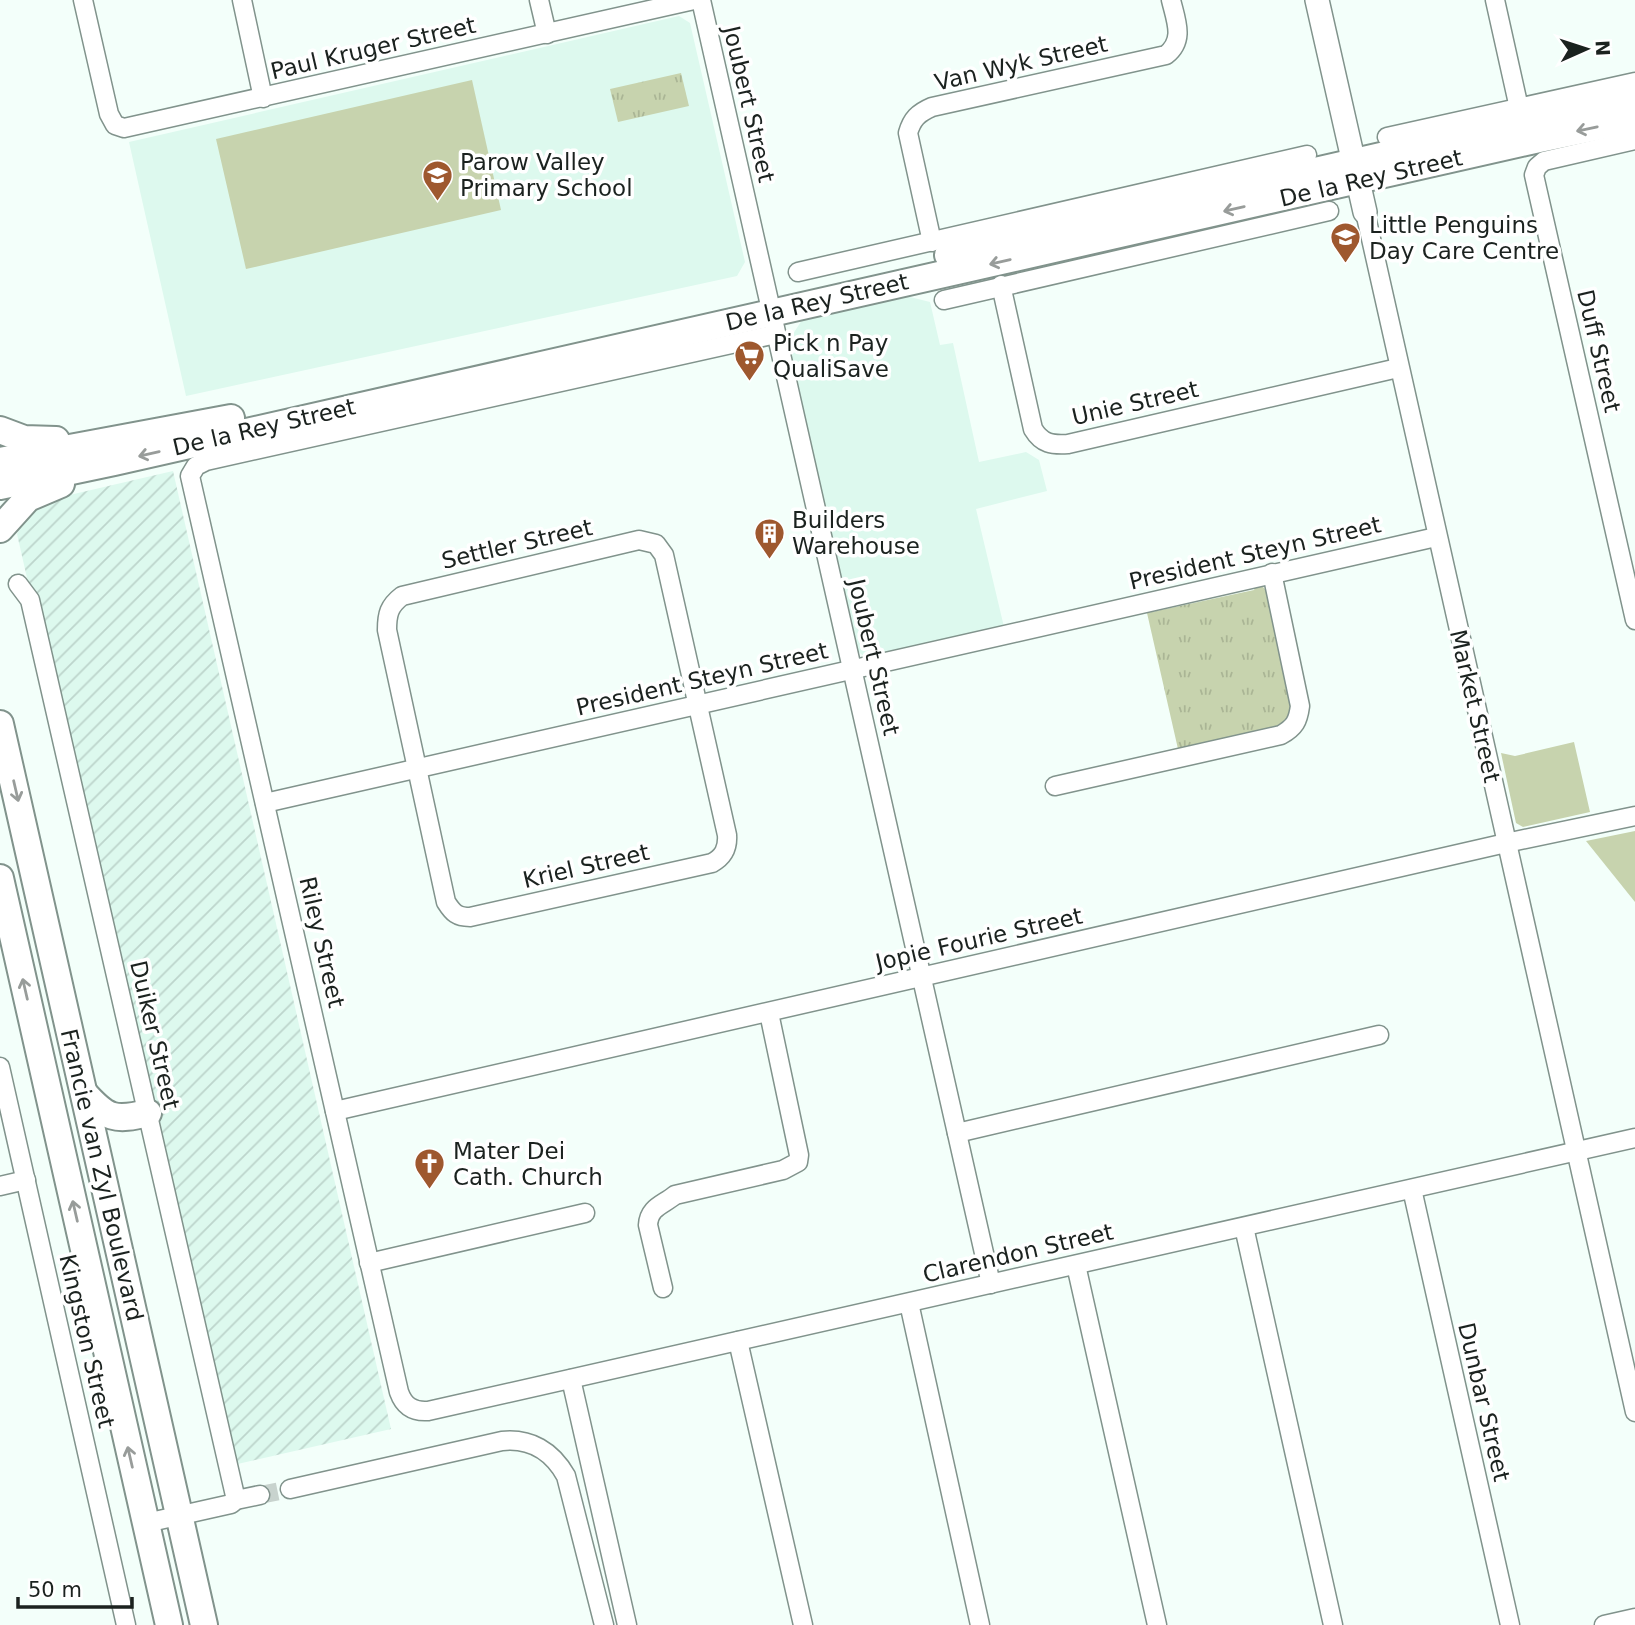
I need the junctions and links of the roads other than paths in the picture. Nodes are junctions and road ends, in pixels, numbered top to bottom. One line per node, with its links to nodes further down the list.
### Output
1 (83, 0): 11 (street, Paul Kruger Street)
2 (242, 0): 11 (street)
3 (539, 0): 9 (street)
4 (694, 0): 9 (street, Paul Kruger Street)
5 (701, 0): 25 (street, Joubert Street)
6 (1171, 0): 21 (street, Van Wyk Street)
7 (1317, 0): 18 (street, Market Street)
8 (1495, 0): 13 (street)
9 (547, 34): 11 (street, Paul Kruger Street)
10 (1635, 82): 13 (street, De la Rey Street)
11 (263, 98)
12 (1635, 98): 18 (main road, De la Rey Street)
13 (1519, 108): 15 (street, De la Rey Street)
14 (1635, 120): 18 (main road, De la Rey Street, one-way to 18)
15 (1387, 137)
16 (1635, 140): 36 (street, Duff Street)
17 (1307, 155): 21 (street, De la Rey Street)
18 (1356, 171): 20 (street, Market Street); 25 (main road, De la Rey Street)
19 (1329, 211): 23 (street, De la Rey Street)
20 (1365, 212): 26 (street, Market Street)
21 (932, 242): 22 (street, De la Rey Street)
22 (798, 272)
23 (1001, 285): 24 (street, De la Rey Street); 26 (street, Unie Street)
24 (944, 300)
25 (771, 315): 28 (main road, De la Rey Street); 30 (street, De la Rey Street); 37 (street, Joubert Street)
26 (1398, 368): 33 (street, Market Street)
27 (0, 430): 28 (main road)
28 (112, 451): 29 (main road, De la Rey Street); 31 (main road, De la Rey Street); 32 (main road)
29 (0, 461)
30 (190, 482): 42 (street, Riley Street)
31 (0, 486)
32 (0, 529)
33 (1436, 537): 34 (street, President Steyn Street); 44 (street, Market Street)
34 (1272, 573): 37 (street, President Steyn Street); 41 (street)
35 (18, 584): 52 (street, Duiker Street)
36 (1635, 620)
37 (852, 670): 38 (street, President Steyn Street); 46 (street, Joubert Street)
38 (698, 705): 40 (street, President Steyn Street); 40 (street, Kriel Street); 40 (street, Settler Street)
39 (0, 724): 50 (main road, Francie van Zyl Boulevard, one-way to 50)
40 (417, 768): 42 (street, President Steyn Street)
41 (1055, 786)
42 (265, 803): 51 (street, Riley Street)
43 (1635, 816): 44 (street, Jopie Fourie Street)
44 (1506, 843): 46 (street, Jopie Fourie Street); 55 (street, Market Street)
45 (0, 878): 74 (main road, Francie van Zyl Boulevard, one-way to 45)
46 (922, 977): 47 (street, Jopie Fourie Street); 53 (street, Joubert Street)
47 (769, 1013): 51 (street, Jopie Fourie Street); 64 (street)
48 (1379, 1035): 53 (street)
49 (0, 1067): 56 (street, Kingston Street)
50 (84, 1093): 52 (main road); 73 (main road, Francie van Zyl Boulevard)
51 (335, 1111): 61 (street, Riley Street)
52 (148, 1112): 72 (street, Duiker Street)
53 (957, 1133): 63 (street, Joubert Street)
54 (1635, 1138): 55 (street, Clarendon Street)
55 (1576, 1152): 58 (street, Clarendon Street); 69 (street, Market Street)
56 (26, 1180): 57 (street); 76 (street, Kingston Street)
57 (0, 1186)
58 (1412, 1189): 60 (street, Clarendon Street); 85 (street, Dunbar Street)
59 (585, 1213): 61 (street)
60 (1244, 1227): 62 (street, Clarendon Street); 84 (street)
61 (369, 1263): 68 (street, Riley Street)
62 (1076, 1265): 63 (street, Clarendon Street); 83 (street)
63 (991, 1284): 65 (street, Clarendon Street)
64 (663, 1288)
65 (908, 1303): 66 (street, Clarendon Street); 82 (street)
66 (738, 1341): 67 (street, Clarendon Street); 81 (street)
67 (571, 1379): 68 (street, Clarendon Street); 80 (street)
68 (411, 1409)
69 (1635, 1412)
70 (290, 1489): 79 (street)
71 (260, 1495): 72 (street)
72 (236, 1500): 73 (street)
73 (180, 1516): 74 (street); 78 (main road, Francie van Zyl Boulevard)
74 (146, 1523): 77 (main road, Francie van Zyl Boulevard)
75 (1635, 1618): 86 (street)
76 (126, 1625)
77 (169, 1625)
78 (204, 1625)
79 (604, 1625)
80 (627, 1625)
81 (803, 1625)
82 (980, 1625)
83 (1157, 1625)
84 (1333, 1625)
85 (1510, 1625)
86 (1604, 1625)

